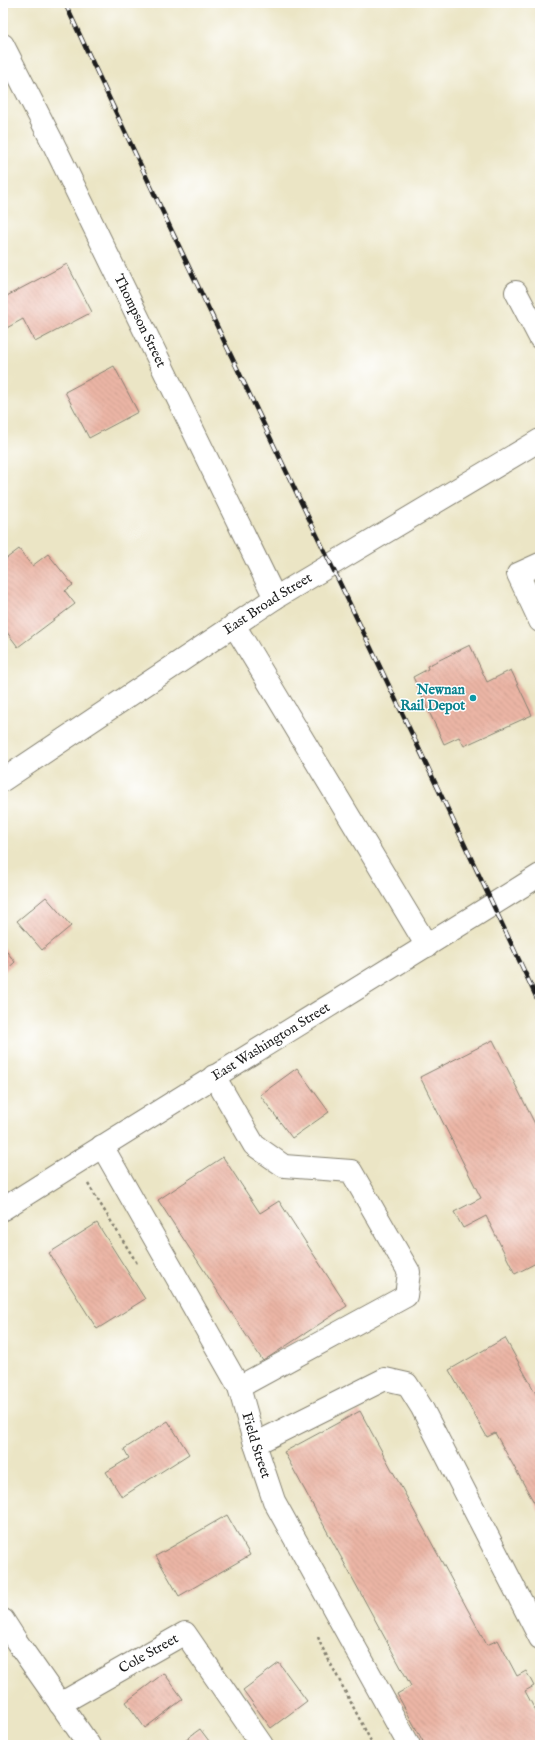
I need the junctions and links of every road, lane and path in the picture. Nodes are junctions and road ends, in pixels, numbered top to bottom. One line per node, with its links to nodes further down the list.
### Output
1 (3, 45): 6 (street, Thompson Street)
2 (516, 292): 3 (street)
3 (540, 338)
4 (540, 440): 6 (street, East Broad Street)
5 (540, 564): 7 (street)
6 (275, 598): 8 (street, East Broad Street)
7 (540, 621)
8 (234, 625): 9 (street, East Broad Street); 11 (street)
9 (3, 780)
10 (540, 875): 11 (street, East Washington Street)
11 (427, 946): 12 (street, East Washington Street)
12 (214, 1076): 13 (street, East Washington Street); 15 (street)
13 (102, 1146): 14 (street, East Washington Street); 15 (street, Field Street)
14 (3, 1209)
15 (239, 1387): 16 (street, Field Street)
16 (255, 1444): 18 (street); 23 (street, Field Street)
17 (3, 1620): 19 (street)
18 (540, 1638)
19 (10, 1646): 20 (street)
20 (60, 1704): 21 (street); 22 (street, Cole Street)
21 (88, 1745)
22 (262, 1745)
23 (409, 1745)

